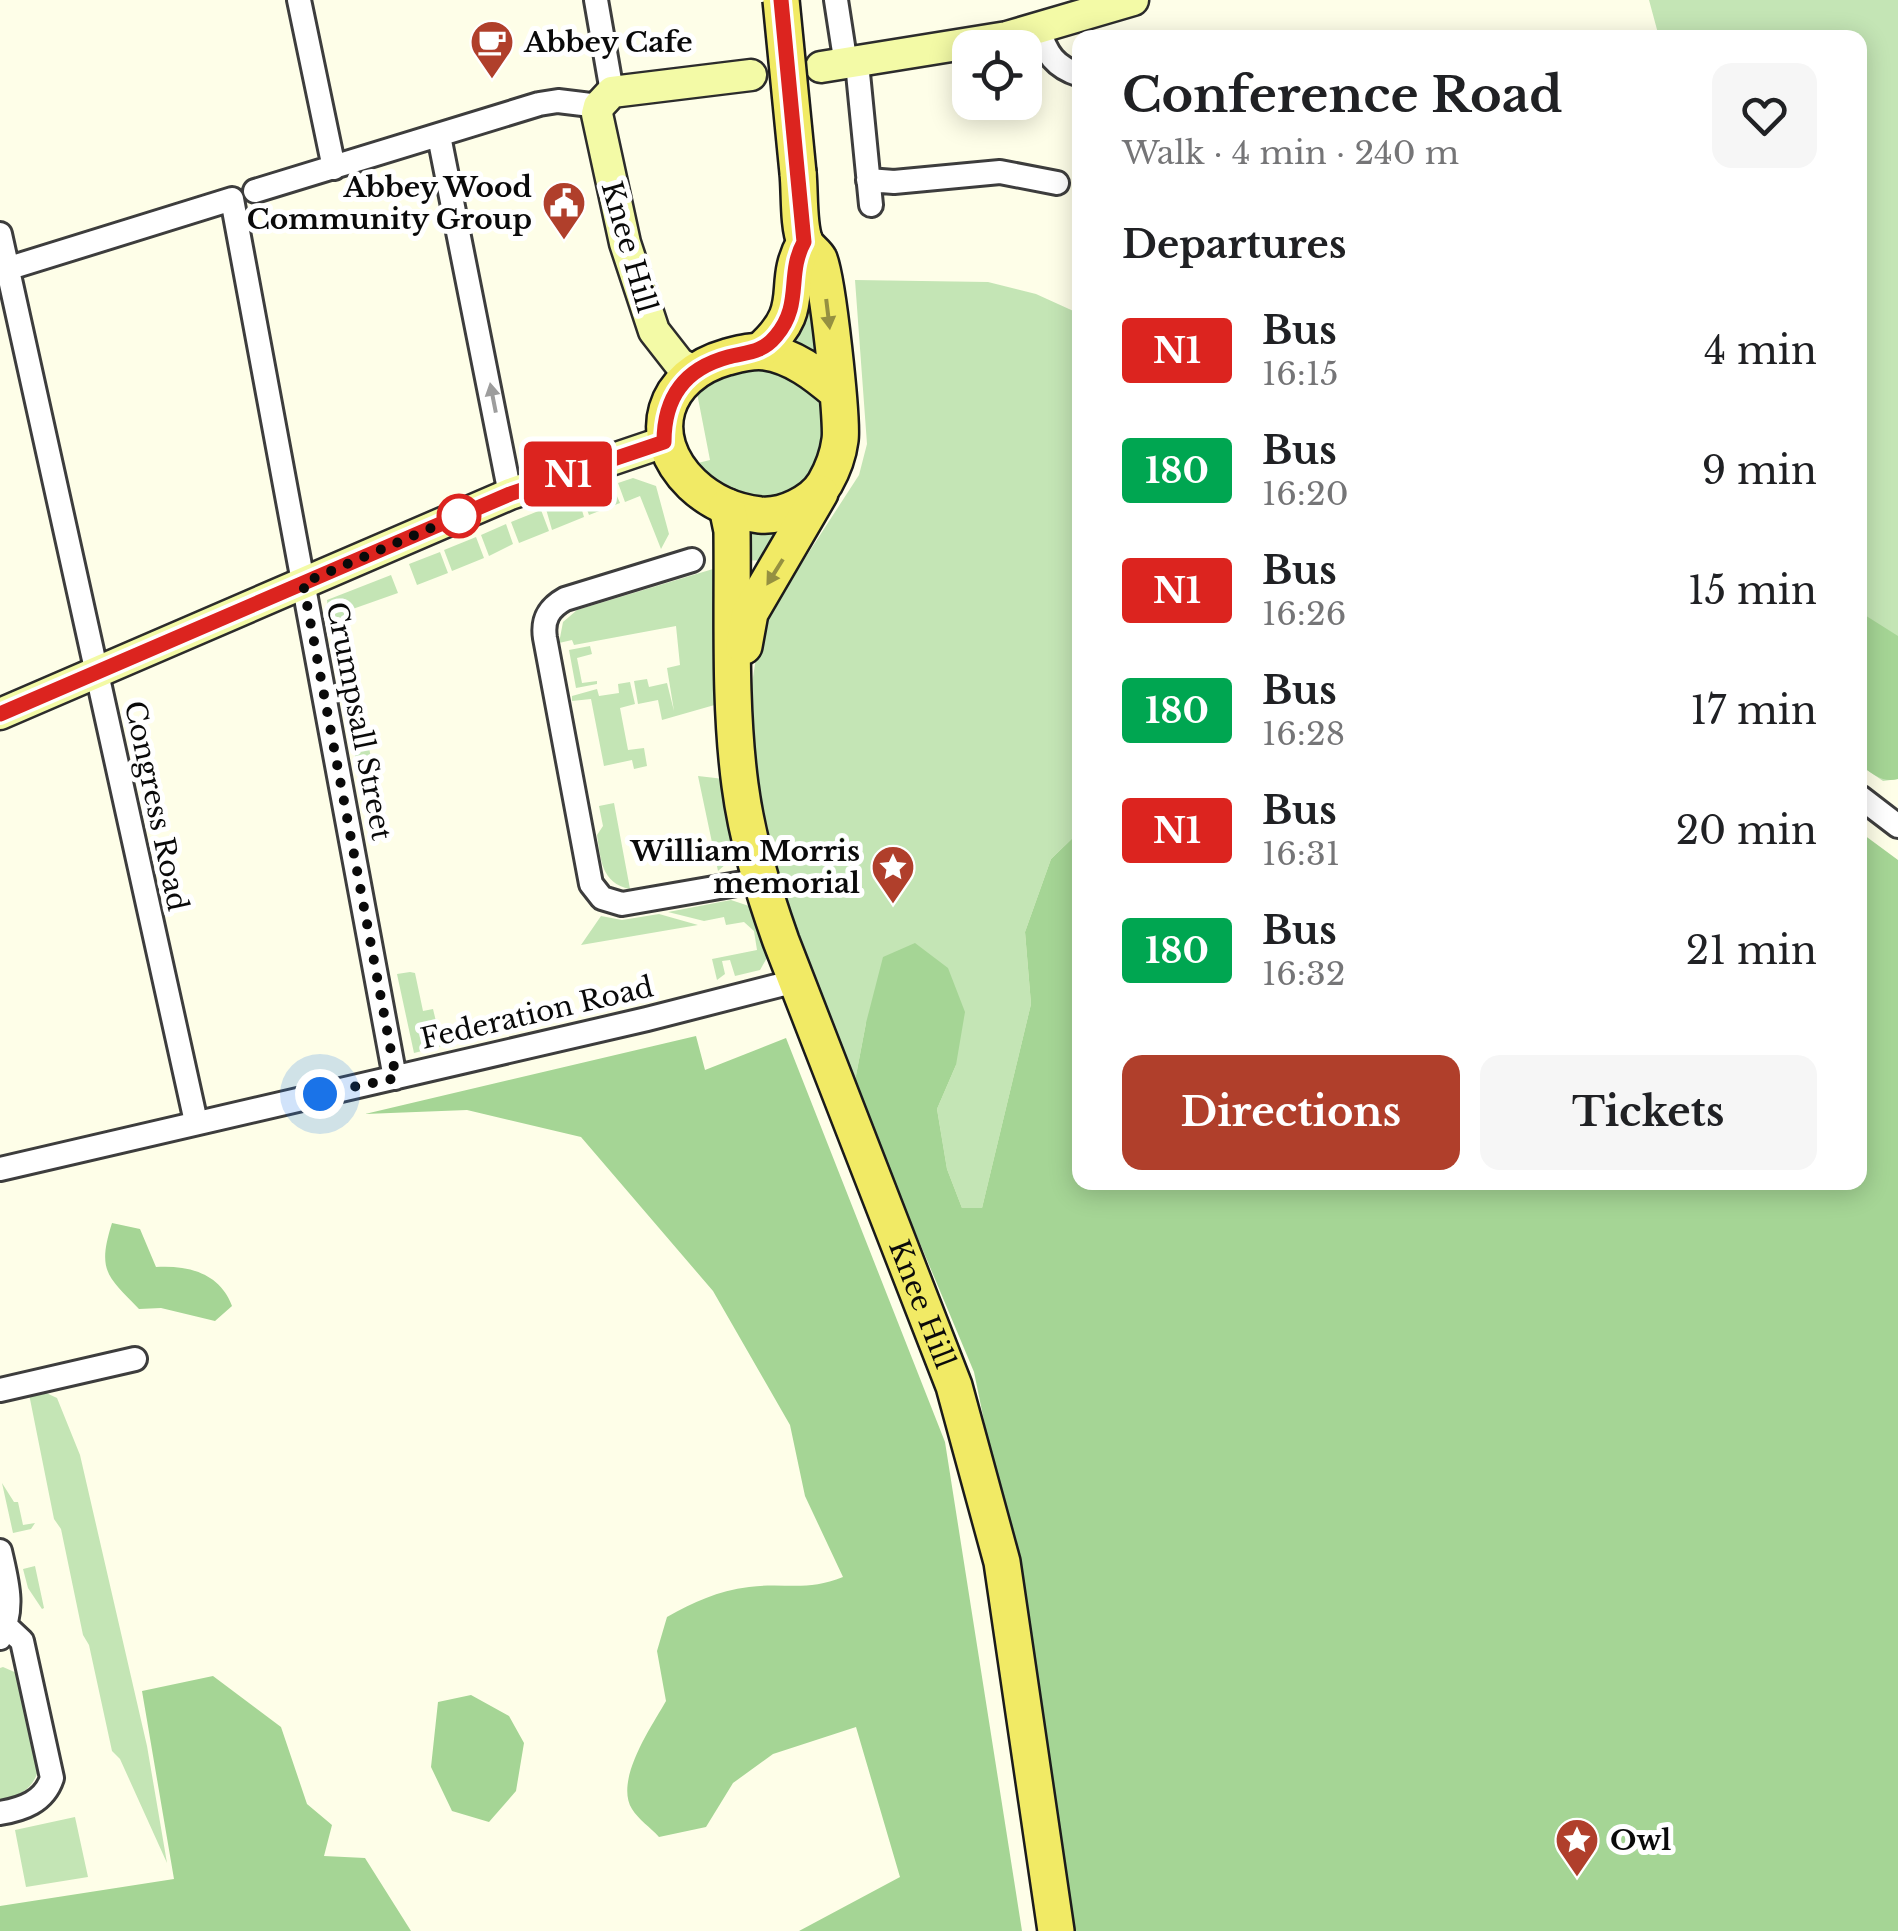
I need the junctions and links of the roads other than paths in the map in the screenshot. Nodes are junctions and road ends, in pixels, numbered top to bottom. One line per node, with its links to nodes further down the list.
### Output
1 (299, 0): 12 (street)
2 (596, 0): 10 (street)
3 (781, 0): 18 (main road, bridge)
4 (836, 0): 7 (street)
5 (1134, 0): 6 (main road)
6 (1039, 29): 7 (main road); 8 (street)
7 (841, 65): 13 (street)
8 (1072, 73)
9 (751, 75): 10 (main road)
10 (606, 99): 11 (street); 21 (main road, Knee Hill)
11 (439, 136): 12 (street); 25 (street, one-way to 11)
12 (334, 168): 15 (street)
13 (868, 180): 14 (street); 16 (street)
14 (1058, 182)
15 (244, 195): 19 (street); 28 (street, Crumpsall Street)
16 (871, 205)
17 (0, 234): 19 (street, Congress Road)
18 (804, 242): 20 (main road); 22 (main road, Knee Hill, one-way to 22)
19 (3, 270): 29 (street, Congress Road)
20 (760, 351): 21 (main road); 22 (main road)
21 (694, 372): 23 (main road)
22 (837, 392): 24 (main road, Knee Hill)
23 (664, 442): 25 (main road); 26 (main road)
24 (823, 488): 26 (main road); 30 (main road, Knee Hill, one-way to 30)
25 (510, 494): 28 (main road)
26 (727, 507): 30 (main road, Knee Hill)
27 (692, 560): 34 (street)
28 (303, 583): 29 (main road); 36 (street, Crumpsall Street)
29 (96, 674): 31 (main road); 37 (street, Congress Road)
30 (734, 695): 34 (main road, Knee Hill)
31 (0, 714)
32 (1867, 802): 33 (street)
33 (1898, 826)
34 (760, 880): 35 (main road, Knee Hill)
35 (796, 981): 36 (street, Federation Road); 44 (main road, Knee Hill)
36 (396, 1078): 37 (street, Federation Road)
37 (196, 1122): 38 (street, Federation Road)
38 (0, 1169)
39 (135, 1359): 40 (street)
40 (0, 1390)
41 (0, 1551): 42 (street)
42 (3, 1632): 43 (street)
43 (0, 1813)
44 (1056, 1931)

